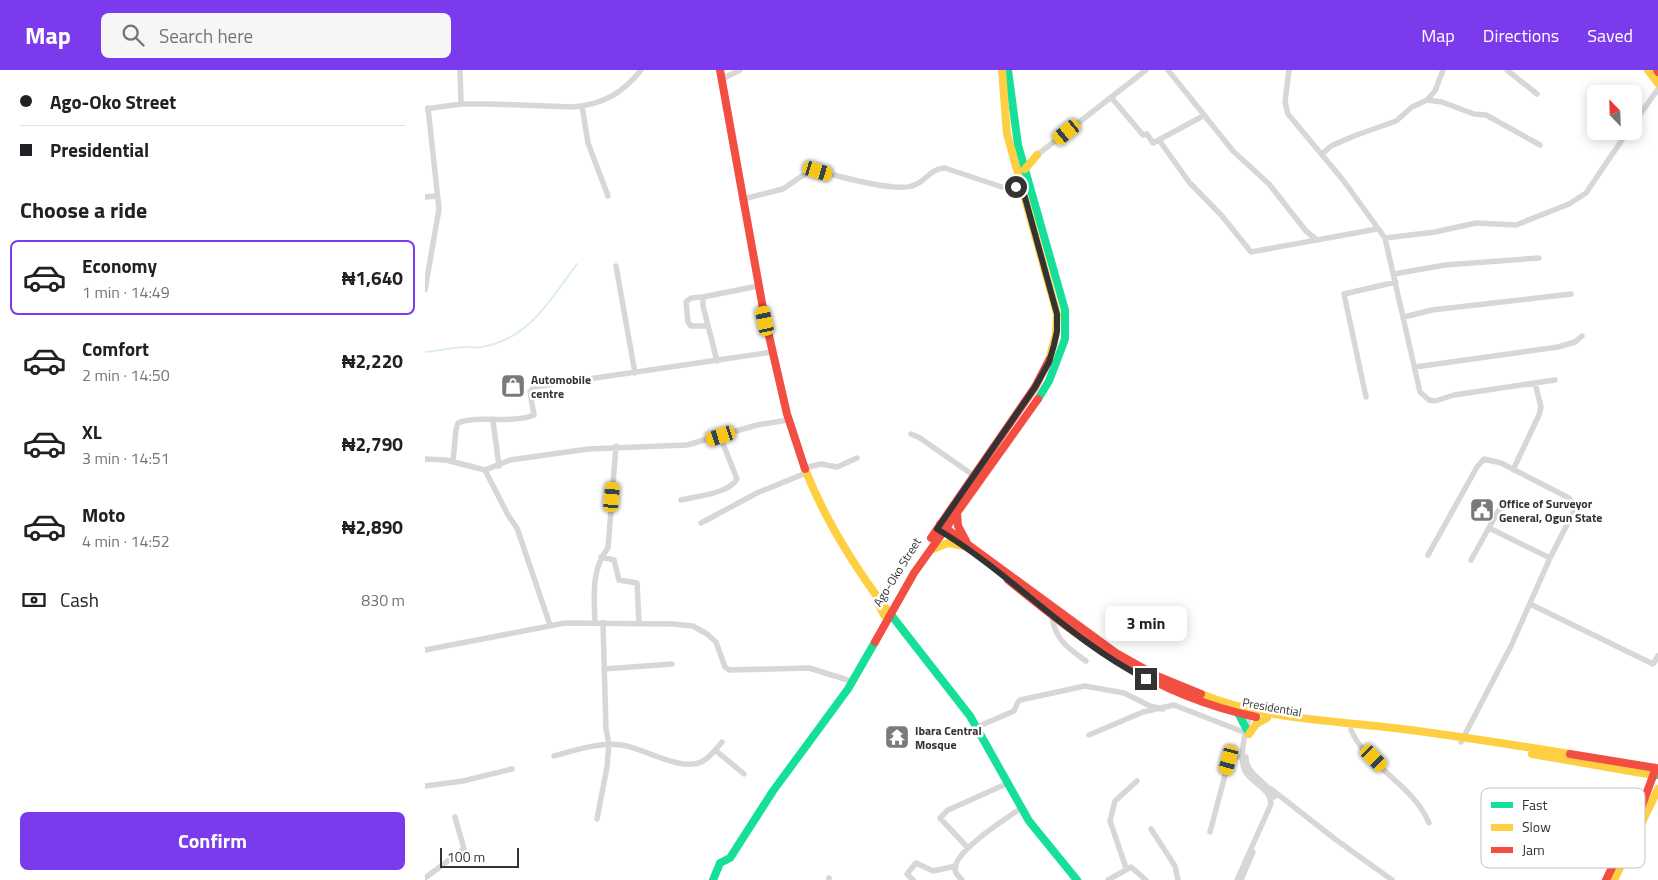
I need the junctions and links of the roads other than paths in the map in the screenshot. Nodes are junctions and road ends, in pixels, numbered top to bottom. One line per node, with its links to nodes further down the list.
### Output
1 (460, 70): 19 (street)
2 (641, 70): 20 (street)
3 (720, 70): 13 (main road)
4 (740, 70): 13 (street)
5 (1001, 70): 24 (main road)
6 (1008, 70): 24 (main road)
7 (1146, 70): 17 (street)
8 (1167, 70): 23 (street)
9 (1289, 70): 29 (street)
10 (1443, 70): 18 (street)
11 (1507, 70): 16 (street)
12 (1648, 70): 14 (main road)
13 (722, 79): 38 (main road)
14 (1658, 83)
15 (1658, 90): 22 (street)
16 (1537, 94)
17 (1111, 96): 25 (street); 30 (street)
18 (1427, 100): 27 (street); 29 (street)
19 (461, 104): 20 (street); 21 (street)
20 (581, 106): 36 (street)
21 (427, 108): 35 (street)
22 (1643, 111)
23 (1203, 116): 25 (street); 41 (street)
24 (1011, 133): 28 (main road)
25 (1159, 140): 41 (street)
26 (1622, 140): 40 (street)
27 (1540, 145)
28 (1016, 148): 30 (main road); 31 (main road); 32 (main road, Ago-Oko Street)
29 (1322, 154): 39 (street)
30 (1037, 155): 31 (main road)
31 (1025, 169): 75 (main road)
32 (1019, 180): 33 (main road); 34 (main road, Ago-Oko Street)
33 (1011, 190): 34 (main road); 38 (street)
34 (1024, 194): 72 (main road, Ago-Oko Street)
35 (437, 196): 37 (street); 47 (street)
36 (608, 196)
37 (425, 197)
38 (743, 199): 46 (main road)
39 (1377, 229): 40 (street); 41 (street)
40 (1385, 238): 44 (street)
41 (1317, 240)
42 (1539, 258): 44 (street)
43 (616, 266): 56 (street)
44 (1394, 274): 45 (street)
45 (1396, 282): 50 (street); 59 (street)
46 (758, 286): 49 (street); 53 (main road)
47 (425, 290)
48 (1571, 294): 50 (street)
49 (703, 297): 51 (street); 51 (street)
50 (1404, 317): 55 (street)
51 (708, 326): 54 (street)
52 (1582, 336): 55 (street)
53 (772, 352): 54 (street); 60 (main road)
54 (717, 361): 56 (street)
55 (1415, 367): 58 (street)
56 (635, 373): 61 (street)
57 (1555, 380): 58 (street)
58 (1535, 383): 71 (street)
59 (1366, 397)
60 (788, 420): 63 (street); 70 (main road)
61 (493, 421): 67 (street); 68 (street)
62 (911, 434): 72 (street)
63 (721, 436): 64 (street); 73 (street)
64 (616, 446): 68 (street); 82 (street)
65 (857, 458): 70 (street)
66 (425, 459): 67 (street)
67 (453, 462): 69 (street)
68 (499, 466): 69 (street)
69 (485, 470): 91 (street)
70 (805, 470): 76 (street); 86 (main road)
71 (1513, 470): 81 (street); 83 (street)
72 (973, 476): 77 (main road, Ago-Oko Street)
73 (681, 500)
74 (1500, 508): 78 (street)
75 (957, 512): 77 (main road); 79 (main road)
76 (701, 523)
77 (941, 528): 79 (main road, Presidential); 80 (main road); 86 (main road, Ago-Oko Street)
78 (1489, 528): 83 (street); 84 (street)
79 (966, 545): 80 (main road); 87 (main road, Presidential); 100 (main road)
80 (927, 554): 86 (main road)
81 (1428, 555)
82 (601, 557): 88 (street); 90 (street)
83 (1550, 558): 85 (street)
84 (1471, 560)
85 (1530, 604): 93 (street); 106 (street)
86 (887, 615): 97 (main road, Ago-Oko Street); 102 (main road); 116 (main road); 129 (main road)
87 (1052, 616): 94 (street); 99 (main road, Presidential)
88 (595, 622): 89 (street); 91 (street)
89 (603, 623): 90 (street); 96 (street)
90 (639, 623): 97 (street)
91 (550, 625): 92 (street)
92 (425, 650)
93 (1658, 656)
94 (1086, 661)
95 (672, 664): 96 (street)
96 (604, 669): 108 (street)
97 (849, 680): 129 (main road, Ago-Oko Street)
98 (1163, 709): 102 (street); 104 (street); 105 (street)
99 (1238, 713): 100 (main road, Presidential); 104 (main road)
100 (1252, 713): 101 (main road, Presidential); 104 (street); 106 (main road)
101 (1267, 718): 103 (main road, Presidential); 104 (main road)
102 (977, 727): 141 (main road)
103 (1351, 730): 106 (main road, Presidential); 125 (street)
104 (1248, 732): 110 (street); 118 (street)
105 (1089, 735)
106 (1462, 739): 113 (main road)
107 (722, 742): 109 (street)
108 (609, 744): 109 (street); 111 (street); 124 (street)
109 (715, 750): 114 (street)
110 (1243, 755): 127 (street); 145 (street)
111 (554, 756)
112 (512, 769): 117 (street)
113 (1656, 771): 120 (main road)
114 (744, 774)
115 (1137, 781): 132 (street)
116 (1004, 785): 121 (main road); 128 (street)
117 (425, 786)
118 (1268, 786): 146 (street); 147 (street)
119 (1658, 789): 122 (main road)
120 (1645, 798)
121 (1017, 810): 128 (street); 140 (main road)
122 (1645, 816)
123 (455, 818): 135 (street)
124 (597, 819)
125 (1429, 823)
126 (1151, 829): 144 (street)
127 (1210, 832)
128 (968, 848): 131 (street)
129 (728, 857): 130 (main road)
130 (718, 862): 136 (main road); 137 (main road)
131 (956, 866): 138 (street); 139 (street)
132 (1126, 868): 142 (street); 143 (street)
133 (1612, 868): 148 (main road)
134 (1620, 868): 149 (main road)
135 (425, 878)
136 (707, 880)
137 (713, 880)
138 (913, 880)
139 (962, 880)
140 (1072, 880)
141 (1077, 880)
142 (1108, 880)
143 (1146, 880)
144 (1177, 880)
145 (1237, 880)
146 (1241, 880)
147 (1392, 880)
148 (1606, 880)
149 (1614, 880)

